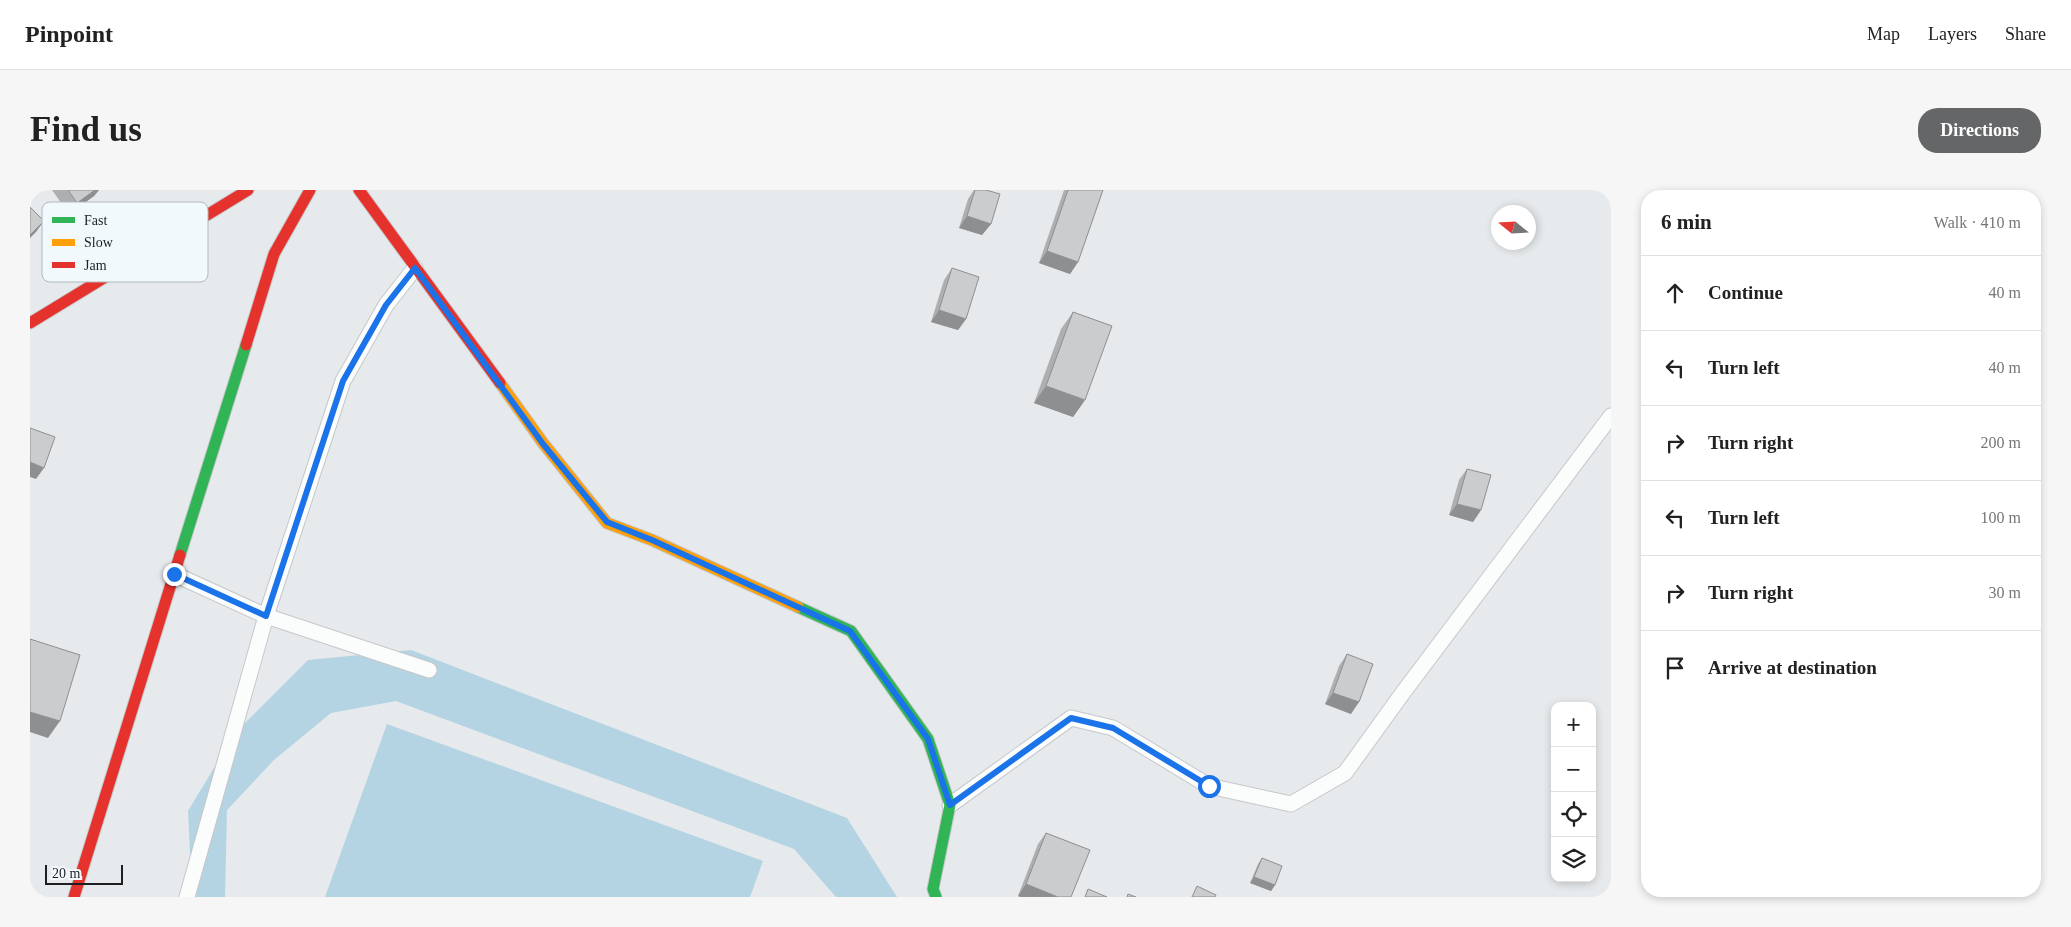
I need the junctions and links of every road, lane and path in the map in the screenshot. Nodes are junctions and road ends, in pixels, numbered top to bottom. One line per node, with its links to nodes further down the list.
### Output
1 (248, 190): 4 (street)
2 (310, 190): 9 (street)
3 (359, 190): 5 (street)
4 (208, 214)
5 (415, 268): 10 (lane); 12 (street)
6 (97, 282): 7 (street)
7 (30, 323)
8 (1611, 416): 12 (lane)
9 (174, 574): 10 (lane); 13 (street)
10 (266, 616): 11 (lane); 14 (lane)
11 (429, 670)
12 (950, 805): 15 (street)
13 (74, 897)
14 (187, 897)
15 (936, 897)

